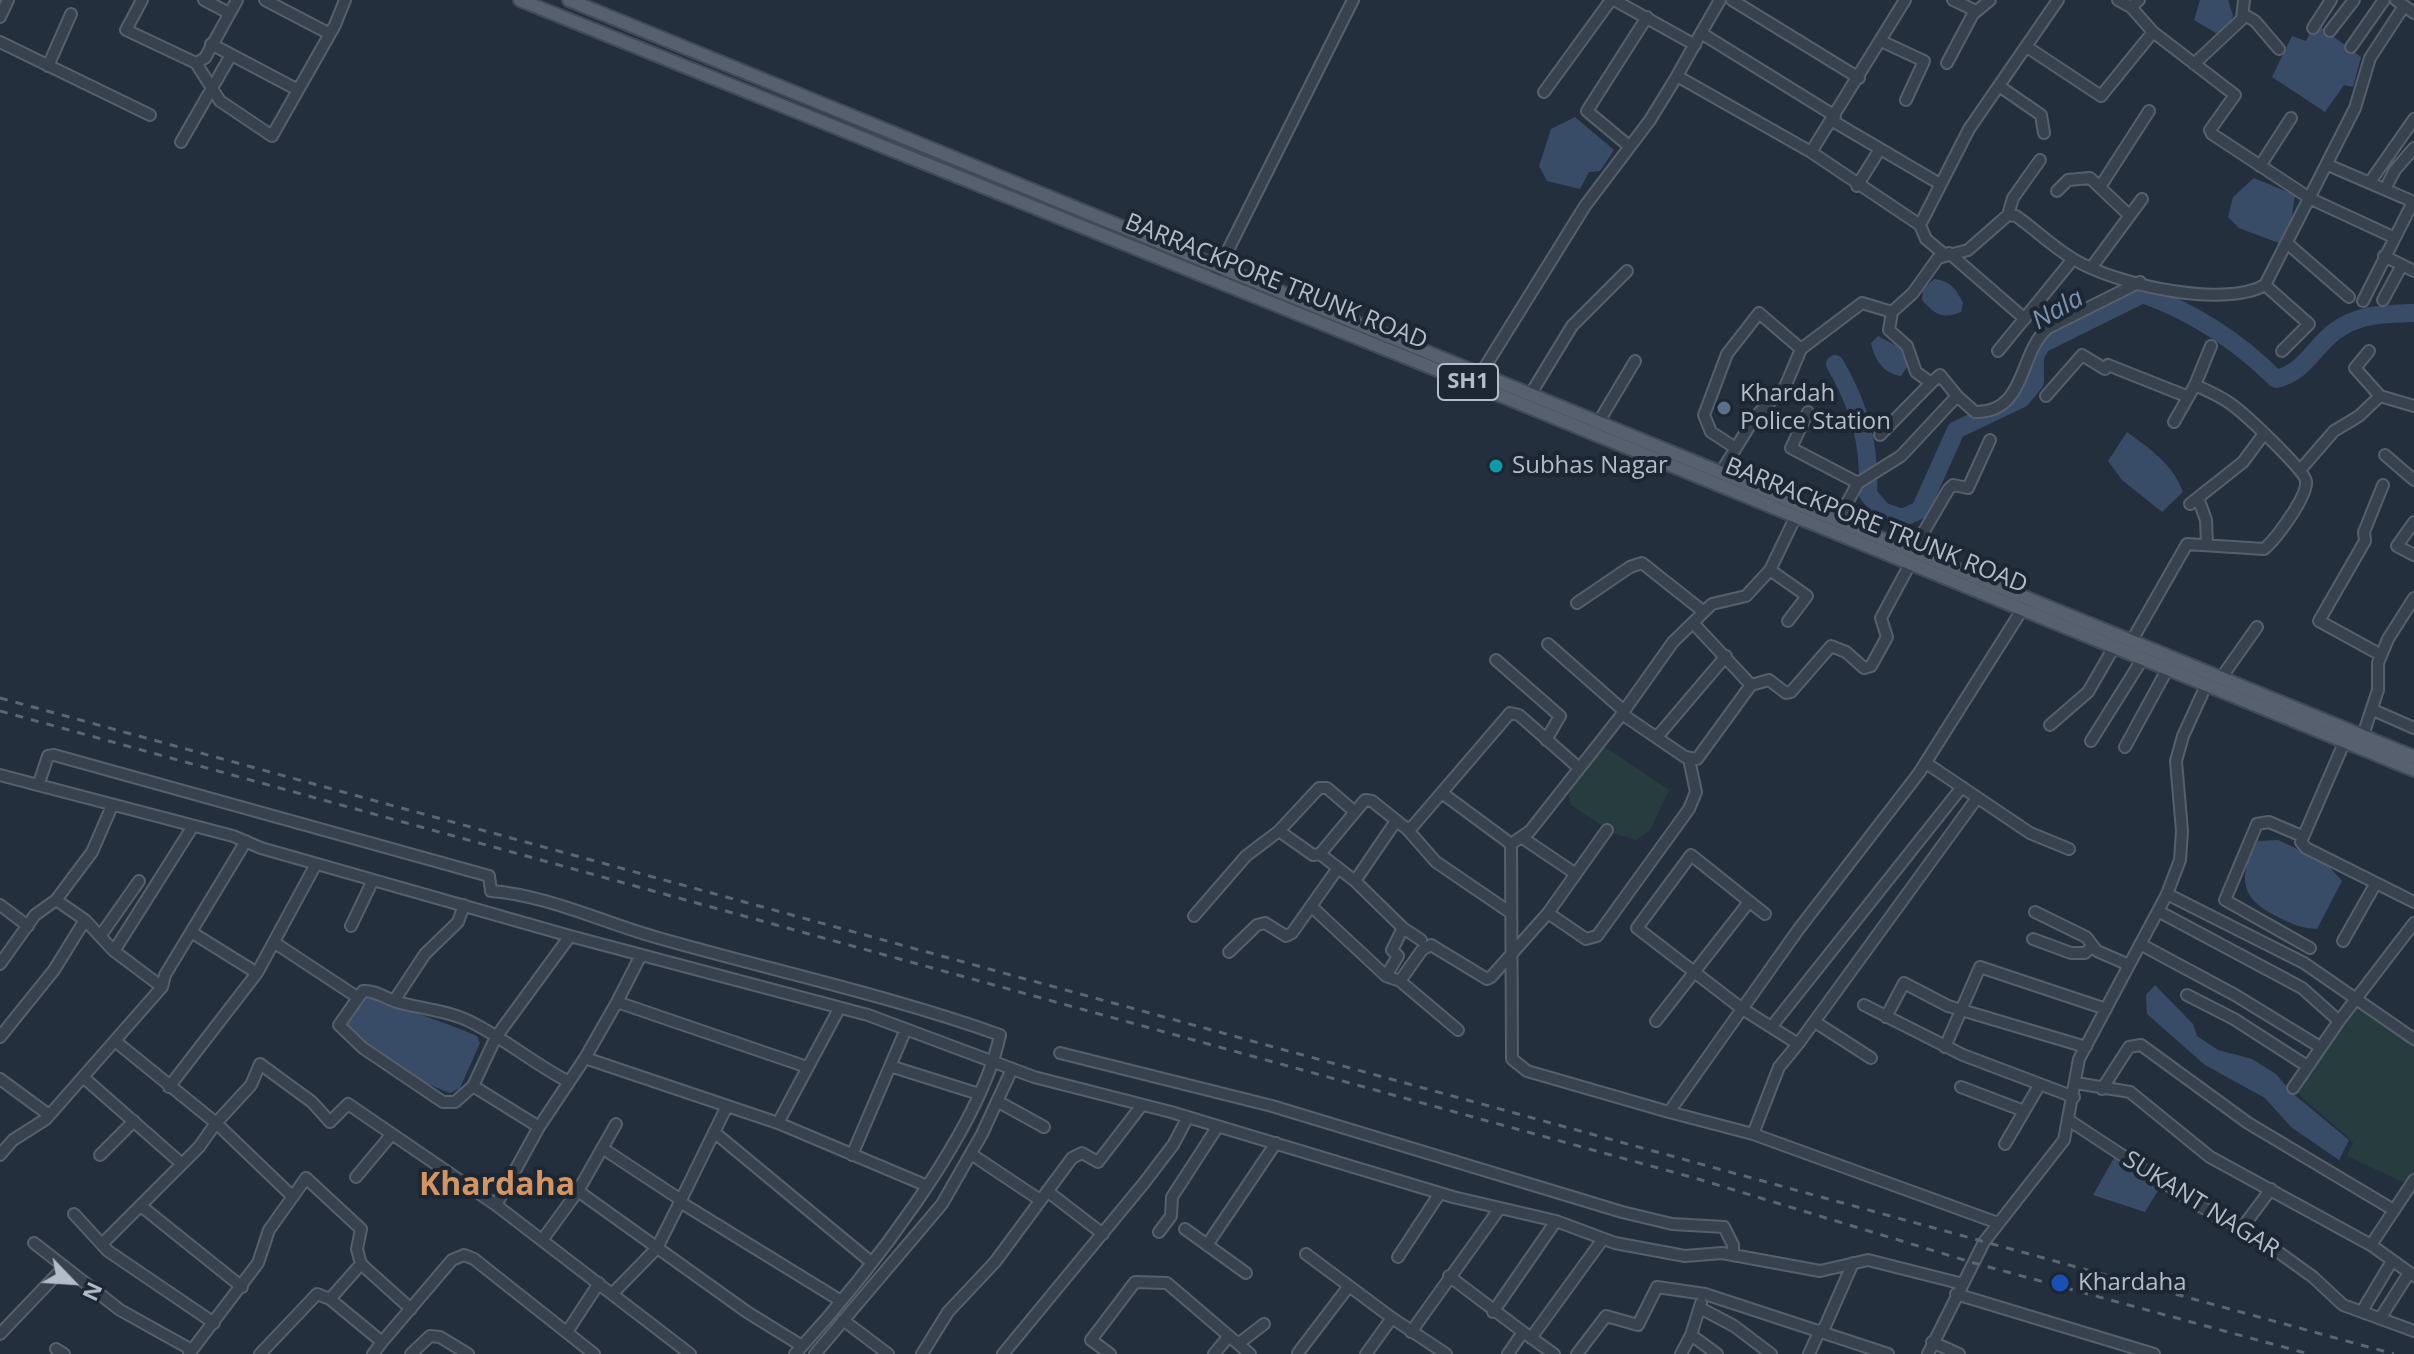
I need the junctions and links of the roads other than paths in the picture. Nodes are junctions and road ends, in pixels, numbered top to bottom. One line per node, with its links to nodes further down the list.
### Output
1 (8, 0): 28 (street)
2 (142, 0): 43 (street)
3 (204, 0): 25 (street)
4 (237, 0): 25 (street)
5 (265, 0): 34 (street)
6 (345, 0): 34 (street)
7 (520, 0): 90 (main road, BARRACKPORE TRUNK ROAD / SH1)
8 (569, 0): 86 (main road, BARRACKPORE TRUNK ROAD / SH1)
9 (1353, 0): 86 (street)
10 (1612, 0): 29 (street); 52 (street)
11 (1720, 0): 33 (street)
12 (1732, 0): 48 (street)
13 (1905, 0): 35 (street)
14 (1953, 0): 24 (street)
15 (1990, 0): 24 (street)
16 (2058, 0): 39 (street)
17 (2118, 0): 22 (street)
18 (2331, 0): 30 (street)
19 (2354, 0): 31 (street)
20 (2384, 0): 40 (street)
21 (2400, 3): 26 (street); 66 (street)
22 (2135, 4): 32 (street)
23 (2242, 4): 41 (street); 45 (street)
24 (1976, 11): 44 (street)
25 (229, 13): 37 (street)
26 (2414, 13)
27 (71, 14): 46 (street)
28 (0, 17)
29 (1647, 17): 38 (street); 61 (street)
30 (2313, 28)
31 (2330, 31)
32 (2153, 32): 39 (street); 45 (street)
33 (1701, 33): 38 (street); 56 (street)
34 (330, 34): 51 (street)
35 (1881, 41): 48 (street); 53 (street)
36 (0, 42): 46 (street)
37 (211, 44): 42 (street); 43 (street)
38 (1695, 45): 47 (street)
39 (2027, 47): 49 (street)
40 (2351, 47)
41 (2279, 49)
42 (231, 55): 50 (street); 51 (street)
43 (196, 63): 50 (street)
44 (1947, 63)
45 (2194, 64): 67 (street)
46 (48, 66): 55 (street)
47 (1677, 76): 61 (street); 64 (street)
48 (1859, 78): 56 (street)
49 (1999, 86): 59 (street); 69 (street)
50 (211, 89): 51 (street); 60 (street)
51 (298, 90)
52 (1544, 92)
53 (1906, 100)
54 (2149, 111): 71 (street)
55 (150, 115)
56 (1833, 118): 63 (street); 64 (street)
57 (2291, 118): 67 (street)
58 (2414, 119): 68 (street)
59 (2044, 133)
60 (181, 142)
61 (1629, 146): 104 (street)
62 (2414, 148): 72 (street)
63 (1880, 149): 69 (street); 70 (street)
64 (1811, 152): 70 (street)
65 (2040, 160): 77 (street)
66 (2328, 165): 68 (street); 75 (street)
67 (2260, 166): 75 (street)
68 (2370, 182): 72 (street)
69 (1940, 184): 79 (street)
70 (1857, 186): 79 (street)
71 (2100, 187): 73 (street); 78 (street)
72 (2385, 189): 76 (street)
73 (2057, 191)
74 (2142, 199): 78 (street)
75 (2311, 199): 80 (street); 81 (street)
76 (2414, 202): 80 (street)
77 (2008, 215): 82 (street); 84 (street)
78 (2129, 215): 87 (street)
79 (1920, 225): 82 (street)
80 (2393, 237): 83 (street)
81 (2288, 244): 92 (street); 93 (street)
82 (1947, 254): 96 (street); 97 (street)
83 (2384, 256): 85 (street); 95 (street)
84 (2073, 259): 87 (street); 97 (street)
85 (2402, 265): 89 (street); 94 (street)
86 (1219, 268): 90 (street); 104 (main road, BARRACKPORE TRUNK ROAD / SH1)
87 (2091, 268): 91 (street)
88 (1627, 271): 107 (street)
89 (2414, 271)
90 (1213, 281): 122 (main road, BARRACKPORE TRUNK ROAD / SH1)
91 (2140, 282): 92 (street); 108 (street)
92 (2265, 285): 101 (street)
93 (2349, 297)
94 (2383, 300)
95 (2363, 301)
96 (1892, 312): 99 (street); 105 (street)
97 (2025, 319): 100 (street)
98 (2211, 346): 106 (street)
99 (1801, 349): 119 (street); 119 (street)
100 (1998, 351)
101 (2282, 351)
102 (2369, 351): 111 (street)
103 (1635, 361): 115 (street)
104 (1480, 375): 107 (main road, BARRACKPORE TRUNK ROAD / SH1)
105 (1931, 383): 108 (street); 116 (street)
106 (2195, 385): 110 (street); 117 (street)
107 (1530, 395): 115 (main road, BARRACKPORE TRUNK ROAD / SH1)
108 (1957, 396): 123 (street)
109 (2046, 396): 110 (street)
110 (2186, 396): 114 (street)
111 (2380, 396): 112 (street); 121 (street)
112 (2414, 406)
113 (1808, 412): 123 (street)
114 (2174, 422)
115 (1598, 423): 122 (main road, BARRACKPORE TRUNK ROAD / SH1)
116 (1880, 435)
117 (2263, 435): 121 (street); 129 (street)
118 (1990, 440): 131 (street)
119 (1734, 447): 122 (street)
120 (2385, 455): 124 (street)
121 (2301, 469): 129 (street)
122 (1718, 478): 126 (main road, BARRACKPORE TRUNK ROAD / SH1); 127 (main road, BARRACKPORE TRUNK ROAD / SH1)
123 (1863, 480): 127 (street)
124 (2414, 480)
125 (2383, 485): 143 (street)
126 (1796, 516): 131 (main road, BARRACKPORE TRUNK ROAD / SH1); 132 (street)
127 (1837, 521): 131 (main road, BARRACKPORE TRUNK ROAD / SH1)
128 (2414, 522): 130 (street)
129 (2207, 544): 140 (street)
130 (2414, 555)
131 (1911, 558): 135 (main road, BARRACKPORE TRUNK ROAD / SH1); 149 (street)
132 (1770, 570): 136 (street); 137 (street)
133 (2414, 598): 143 (street)
134 (1577, 603): 136 (street)
135 (2025, 605): 140 (main road, BARRACKPORE TRUNK ROAD / SH1); 142 (main road, BARRACKPORE TRUNK ROAD / SH1); 162 (street)
136 (1704, 612): 138 (street)
137 (1788, 621)
138 (1693, 623): 144 (street); 151 (street)
139 (2257, 627): 148 (street)
140 (2131, 642): 148 (main road, BARRACKPORE TRUNK ROAD / SH1)
141 (1548, 644): 151 (street)
142 (2114, 647): 145 (main road, BARRACKPORE TRUNK ROAD / SH1); 152 (street)
143 (2381, 655): 150 (street)
144 (1726, 656): 149 (street); 155 (street)
145 (2143, 658): 147 (main road, BARRACKPORE TRUNK ROAD / SH1); 157 (street)
146 (1496, 660): 156 (street)
147 (2168, 668): 148 (main road, BARRACKPORE TRUNK ROAD / SH1); 159 (street)
148 (2213, 678): 154 (main road, BARRACKPORE TRUNK ROAD / SH1); 158 (main road, BARRACKPORE TRUNK ROAD / SH1); 190 (street)
149 (1751, 685): 161 (street)
150 (2373, 710): 153 (street); 154 (street)
151 (1623, 712): 155 (street); 163 (street)
152 (2050, 725)
153 (2414, 728)
154 (2363, 735): 160 (main road, BARRACKPORE TRUNK ROAD / SH1)
155 (1657, 737): 161 (street)
156 (1546, 740): 163 (street); 168 (street)
157 (2091, 741)
158 (2344, 743): 164 (main road, BARRACKPORE TRUNK ROAD / SH1); 177 (street)
159 (2125, 747)
160 (2414, 757)
161 (1689, 759): 200 (street)
162 (1926, 763): 167 (street); 235 (street)
163 (1579, 768): 178 (street)
164 (2414, 770)
165 (0, 775): 166 (street)
166 (39, 783): 170 (street); 257 (street)
167 (1962, 787): 169 (street); 243 (street)
168 (1442, 793): 174 (street); 180 (street)
169 (1977, 798): 181 (street); 242 (street)
170 (112, 806): 173 (street); 191 (street)
171 (1355, 812): 172 (street); 176 (street); 182 (street)
172 (1396, 821): 174 (street); 188 (street)
173 (193, 826): 179 (street); 218 (street)
174 (1407, 829): 199 (street)
175 (1607, 830): 185 (street)
176 (1279, 831): 182 (street); 202 (street)
177 (2302, 836): 189 (street); 217 (street)
178 (1521, 837): 180 (street); 185 (street)
179 (246, 841): 183 (street); 208 (street)
180 (1511, 844): 199 (street)
181 (2069, 849)
182 (1320, 854): 184 (street)
183 (316, 864): 186 (street); 214 (street)
184 (1338, 868): 188 (street); 196 (street)
185 (1576, 874): 200 (street)
186 (373, 880): 195 (street); 206 (street)
187 (139, 881): 209 (street)
188 (1355, 881): 207 (street)
189 (2376, 883): 193 (street); 213 (street)
190 (2167, 894): 197 (street); 231 (street)
191 (56, 900): 203 (street); 205 (street)
192 (1749, 902): 201 (street); 224 (street); 224 (street)
193 (2414, 902)
194 (0, 905): 205 (street)
195 (464, 905): 210 (street); 232 (street)
196 (1312, 907): 219 (street); 226 (street)
197 (2158, 911): 215 (street); 241 (street)
198 (2035, 912): 216 (street)
199 (1511, 913): 220 (street)
200 (1548, 913): 220 (street)
201 (1765, 914)
202 (1194, 916)
203 (85, 920): 209 (street); 246 (street)
204 (2414, 923): 231 (street)
205 (28, 926): 222 (street)
206 (351, 926)
207 (1403, 928): 212 (street); 226 (street)
208 (191, 932): 225 (street); 228 (street)
209 (101, 935): 218 (street)
210 (570, 936): 221 (street); 247 (street)
211 (2033, 939): 216 (street)
212 (1421, 940)
213 (2343, 941)
214 (275, 943): 225 (street); 230 (street)
215 (2140, 944): 223 (street); 253 (street)
216 (2092, 947): 223 (street)
217 (2310, 948)
218 (114, 951): 228 (street)
219 (1229, 952)
220 (1513, 953): 227 (street); 278 (street)
221 (641, 955): 233 (street); 236 (street)
222 (0, 964)
223 (2129, 965): 238 (street)
224 (1696, 971): 235 (street); 240 (street)
225 (257, 973): 268 (street)
226 (1386, 976): 227 (street)
227 (1400, 981): 245 (street)
228 (162, 987): 249 (street)
229 (2187, 995): 259 (street)
230 (357, 997): 232 (street); 267 (street)
231 (2356, 999): 241 (street); 248 (street)
232 (394, 1001): 247 (street)
233 (617, 1002): 255 (street); 260 (street)
234 (1864, 1005): 239 (street)
235 (1741, 1008): 243 (street); 278 (street)
236 (839, 1009): 244 (street); 260 (street)
237 (1959, 1009): 238 (street); 239 (street); 251 (street); 252 (street)
238 (2106, 1009): 252 (street)
239 (1886, 1017): 251 (street)
240 (1656, 1021)
241 (2339, 1021): 253 (street)
242 (1815, 1022): 250 (street); 256 (street)
243 (1772, 1026): 250 (street)
244 (906, 1029): 257 (street); 258 (street)
245 (1458, 1030)
246 (0, 1037)
247 (496, 1037): 264 (street); 267 (street)
248 (2414, 1039)
249 (115, 1041): 262 (street); 268 (street)
250 (1798, 1044): 291 (street)
251 (1945, 1047): 266 (street)
252 (2086, 1047): 265 (street)
253 (2320, 1047): 259 (street)
254 (1060, 1053): 330 (street)
255 (585, 1058): 264 (street); 276 (street)
256 (1871, 1058)
257 (994, 1063): 261 (street); 272 (street)
258 (890, 1066): 272 (street); 298 (street)
259 (2307, 1066): 270 (street)
260 (807, 1067): 284 (street)
261 (1012, 1069): 274 (street); 275 (street)
262 (83, 1077): 279 (street); 281 (street)
263 (0, 1079): 279 (street)
264 (569, 1082): 287 (street)
265 (2076, 1083): 271 (street); 273 (street)
266 (2040, 1084): 273 (street); 277 (street)
267 (473, 1086): 287 (street)
268 (169, 1087): 283 (street)
269 (1961, 1087): 277 (street)
270 (2293, 1088)
271 (2102, 1089): 303 (street); 314 (street)
272 (979, 1094): 302 (street)
273 (2074, 1097): 282 (street)
274 (997, 1101): 288 (street); 295 (street)
275 (1142, 1105): 280 (street); 307 (street)
276 (727, 1106): 284 (street); 289 (street)
277 (2024, 1111): 293 (street)
278 (1669, 1112): 291 (street)
279 (49, 1115): 296 (street)
280 (1188, 1117): 286 (street); 321 (street)
281 (134, 1121): 297 (street); 299 (street)
282 (2070, 1121): 317 (street); 318 (street, SUKANT NAGAR)
283 (216, 1123): 290 (street); 299 (street); 306 (street)
284 (778, 1123): 298 (street)
285 (616, 1124): 294 (street)
286 (1218, 1126): 292 (street); 320 (street)
287 (539, 1127): 310 (street)
288 (1044, 1127)
289 (714, 1132): 309 (street); 333 (street)
290 (392, 1134): 300 (street); 310 (street)
291 (1753, 1134): 317 (street)
292 (1276, 1143): 305 (street); 326 (street)
293 (2005, 1144)
294 (602, 1148): 304 (street); 309 (street)
295 (971, 1154): 307 (street); 355 (street)
296 (0, 1155)
297 (100, 1155)
298 (852, 1155): 302 (street)
299 (182, 1164): 311 (street)
300 (356, 1177)
301 (2414, 1180): 308 (street)
302 (925, 1185): 333 (street)
303 (2271, 1189): 318 (street); 327 (street)
304 (578, 1191): 322 (street); 328 (street)
305 (1440, 1193): 313 (street); 331 (street)
306 (292, 1196): 335 (street); 343 (street)
307 (1044, 1196): 321 (street); 381 (street)
308 (2402, 1199): 312 (street); 314 (street)
309 (681, 1201): 328 (street); 348 (street)
310 (496, 1205): 322 (street)
311 (141, 1206): 325 (street); 343 (street)
312 (2414, 1206)
313 (1500, 1208): 316 (street); 339 (street)
314 (2392, 1209): 327 (street)
315 (74, 1214): 325 (street)
316 (1556, 1221): 323 (street); 352 (street)
317 (1998, 1223): 341 (street)
318 (2242, 1228): 351 (street, SUKANT NAGAR)
319 (1185, 1229): 326 (street)
320 (1159, 1232)
321 (1103, 1234): 382 (street)
322 (543, 1239): 340 (street)
323 (1603, 1239): 330 (street); 363 (street)
324 (34, 1243): 336 (street)
325 (102, 1244): 356 (street)
326 (1207, 1245): 337 (street)
327 (2371, 1245): 332 (street)
328 (657, 1248): 344 (street); 370 (street)
329 (1306, 1254): 342 (street)
330 (1733, 1255): 334 (street)
331 (1398, 1257)
332 (2392, 1261): 338 (street); 351 (street)
333 (871, 1262): 348 (street)
334 (1853, 1263): 341 (street); 358 (street)
335 (361, 1264): 347 (street); 350 (street)
336 (64, 1267): 362 (street); 371 (street)
337 (1246, 1273)
338 (2411, 1274): 353 (street)
339 (1449, 1276): 352 (street); 361 (street)
340 (599, 1283): 344 (street); 360 (street)
341 (1963, 1284): 346 (street)
342 (1349, 1286): 354 (street); 372 (street)
343 (242, 1287): 356 (street)
344 (613, 1293): 378 (street)
345 (1705, 1294): 349 (street); 358 (street); 390 (street)
346 (1956, 1294): 367 (street); 398 (street)
347 (330, 1299): 366 (street); 373 (street)
348 (841, 1301): 370 (street)
349 (1700, 1308): 364 (street); 393 (street)
350 (411, 1309): 360 (street); 366 (street)
351 (2362, 1311): 353 (street, SUKANT NAGAR)
352 (1493, 1312): 363 (street)
353 (2381, 1317): 359 (street, SUKANT NAGAR)
354 (1392, 1318): 361 (street); 386 (street)
355 (843, 1320): 379 (street); 380 (street)
356 (214, 1323): 371 (street)
357 (1264, 1324): 368 (street)
358 (1821, 1331): 369 (street); 394 (street)
359 (2414, 1331)
360 (567, 1332): 377 (street)
361 (1411, 1332): 387 (street)
362 (0, 1334)
363 (1527, 1335): 388 (street); 389 (street)
364 (1691, 1335): 391 (street); 392 (street)
365 (1229, 1336): 368 (street); 383 (street); 384 (street)
366 (382, 1342): 374 (street)
367 (1932, 1342): 396 (street); 397 (street)
368 (1238, 1344): 385 (street)
369 (1859, 1349): 395 (street)
370 (798, 1350)
371 (190, 1352)
372 (1298, 1353)
373 (260, 1354)
374 (373, 1354)
375 (411, 1354): 376 (street)
376 (468, 1354)
377 (594, 1354)
378 (690, 1354)
379 (815, 1354)
380 (888, 1354)
381 (922, 1354)
382 (1003, 1354)
383 (1110, 1354)
384 (1214, 1354)
385 (1250, 1354)
386 (1366, 1354)
387 (1446, 1354)
388 (1508, 1354)
389 (1554, 1354)
390 (1577, 1354)
391 (1681, 1354)
392 (1717, 1354)
393 (1771, 1354)
394 (1809, 1354)
395 (1888, 1354)
396 (1928, 1354)
397 (1959, 1354)
398 (2154, 1354)

